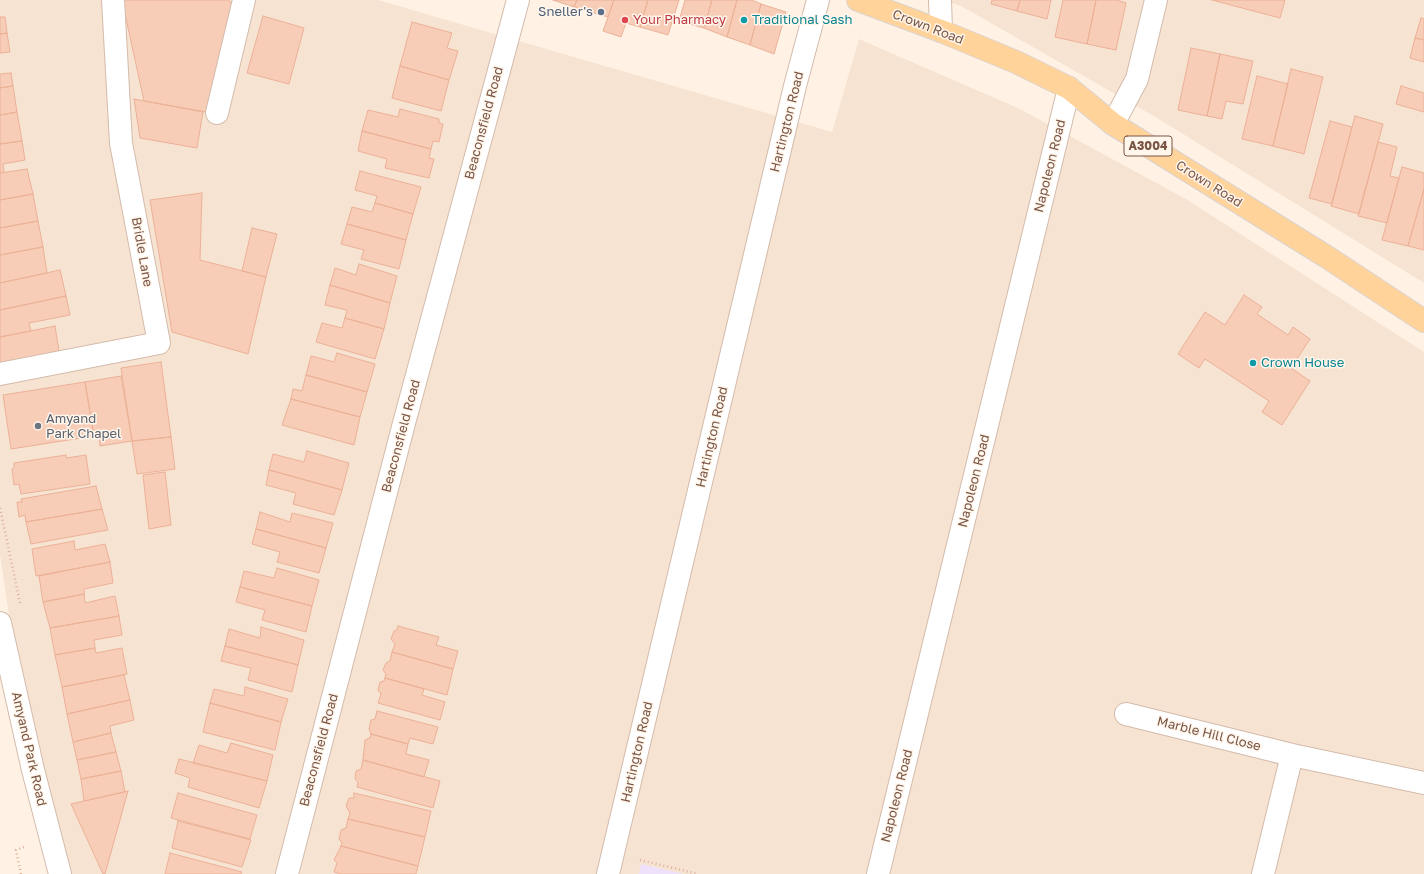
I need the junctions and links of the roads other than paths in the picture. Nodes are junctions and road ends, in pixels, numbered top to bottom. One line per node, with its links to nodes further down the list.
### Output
1 (113, 0): 13 (street, Bridle Lane)
2 (244, 0): 10 (street)
3 (518, 0): 20 (street, Beaconsfield Road)
4 (818, 0): 18 (street, Hartington Road)
5 (858, 0): 8 (main road, Crown Road / A3004)
6 (940, 0): 8 (street)
7 (1156, 0): 11 (street)
8 (941, 31): 9 (main road, Crown Road / A3004)
9 (1069, 88): 11 (main road, Crown Road / A3004); 21 (street, Napoleon Road)
10 (217, 113)
11 (1113, 124): 12 (main road, Crown Road / A3004)
12 (1424, 321)
13 (0, 374)
14 (0, 622): 19 (street, Amyand Park Road)
15 (1126, 714): 16 (street, Marble Hill Close)
16 (1292, 755): 17 (street, Marble Hill Close); 22 (street)
17 (1424, 784)
18 (610, 864)
19 (60, 874)
20 (287, 874)
21 (878, 874)
22 (1263, 874)

